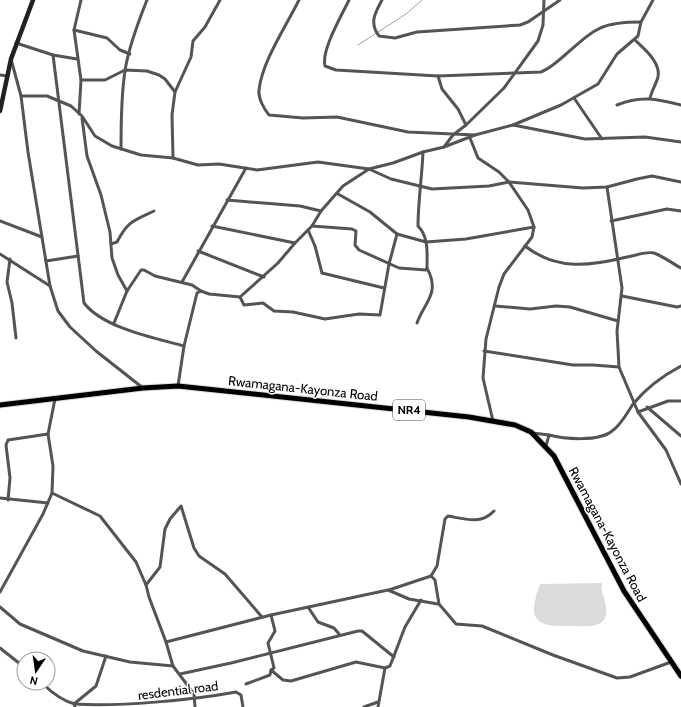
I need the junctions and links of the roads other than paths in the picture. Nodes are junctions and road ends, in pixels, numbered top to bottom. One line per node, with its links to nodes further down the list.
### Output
1 (33, 0): 15 (main road)
2 (82, 0): 13 (street)
3 (147, 0): 16 (street)
4 (220, 0): 26 (street)
5 (299, 0): 37 (street)
6 (349, 0): 24 (street)
7 (382, 0): 11 (street)
8 (544, 0): 11 (street)
9 (560, 0): 11 (street)
10 (653, 0): 12 (street)
11 (542, 13): 22 (street)
12 (641, 22): 14 (street); 22 (street)
13 (74, 30): 16 (street); 19 (street)
14 (635, 40): 28 (street); 29 (street)
15 (16, 43): 17 (street); 18 (main road)
16 (130, 54): 20 (street)
17 (53, 55): 19 (street); 30 (street)
18 (11, 59): 23 (main road); 27 (street)
19 (77, 59): 25 (street)
20 (125, 70): 25 (street); 26 (street); 43 (street)
21 (0, 74): 23 (street)
22 (514, 74): 24 (street); 36 (street)
23 (7, 76): 33 (main road)
24 (438, 76): 36 (street)
25 (81, 80): 34 (street)
26 (175, 92): 45 (street)
27 (22, 96): 30 (street); 64 (street)
28 (574, 98): 35 (street); 40 (street)
29 (650, 98): 31 (street); 32 (street)
30 (59, 100): 34 (street); 71 (street)
31 (617, 105)
32 (681, 105)
33 (0, 111)
34 (81, 115): 43 (street); 67 (street)
35 (513, 125): 38 (street); 40 (street)
36 (466, 126): 37 (street)
37 (453, 135): 38 (street); 42 (street)
38 (475, 135): 39 (street)
39 (470, 138): 42 (street); 48 (street)
40 (602, 139): 41 (street)
41 (681, 142)
42 (444, 147): 44 (street)
43 (121, 149): 45 (street)
44 (423, 152): 47 (street); 50 (street)
45 (173, 158): 46 (street)
46 (246, 168): 47 (street); 53 (street)
47 (369, 168): 50 (street); 52 (street)
48 (509, 182): 50 (street); 51 (street); 61 (street)
49 (681, 182): 51 (street)
50 (422, 187): 66 (street)
51 (607, 187): 57 (street)
52 (338, 194): 55 (street); 63 (street)
53 (227, 200): 55 (street); 59 (street)
54 (154, 211): 67 (street)
55 (322, 211): 60 (street)
56 (681, 211): 57 (street)
57 (611, 220): 73 (street)
58 (0, 221): 64 (street)
59 (212, 226): 65 (street); 69 (street)
60 (312, 226): 62 (street); 75 (street)
61 (534, 227): 66 (street); 68 (street)
62 (308, 230): 65 (street); 81 (street)
63 (398, 234): 66 (street); 75 (street)
64 (42, 237): 74 (street)
65 (294, 242): 78 (street)
66 (426, 242): 76 (street)
67 (111, 244): 83 (street)
68 (526, 246): 73 (street); 86 (street)
69 (198, 251): 78 (street); 79 (street)
70 (0, 254): 72 (street)
71 (78, 256): 74 (street); 89 (street)
72 (10, 259): 80 (street); 91 (street)
73 (617, 260): 77 (street); 85 (street)
74 (46, 261): 80 (street)
75 (390, 264): 76 (street); 81 (street)
76 (427, 268): 90 (street)
77 (681, 268)
78 (264, 277): 84 (street)
79 (182, 282): 82 (street); 83 (street)
80 (50, 286): 97 (street)
81 (384, 288): 84 (street)
82 (201, 290): 84 (street); 92 (street)
83 (127, 291): 89 (street)
84 (240, 296)
85 (622, 296): 87 (street); 88 (street)
86 (495, 306): 88 (street); 93 (street)
87 (681, 306)
88 (618, 322): 95 (street)
89 (114, 323): 92 (street)
90 (417, 323)
91 (16, 338)
92 (184, 346): 96 (street)
93 (484, 352): 95 (street); 104 (street)
94 (681, 366): 100 (street)
95 (619, 367): 100 (street)
96 (178, 386): 97 (highway, Rwamagana-Kayonza Road / NR4); 104 (highway, Rwamagana-Kayonza Road / NR4)
97 (143, 388): 98 (highway, Rwamagana-Kayonza Road / NR4)
98 (54, 399): 101 (highway, Rwamagana-Kayonza Road / NR4); 106 (street)
99 (681, 401): 102 (street)
100 (634, 403): 103 (street); 107 (street)
101 (0, 405)
102 (647, 408): 103 (street); 108 (street)
103 (638, 412): 110 (street)
104 (493, 421): 105 (highway, Rwamagana-Kayonza Road / NR4)
105 (531, 432): 107 (street); 109 (highway, Rwamagana-Kayonza Road / NR4)
106 (48, 434): 111 (street); 113 (street)
107 (549, 435): 109 (street)
108 (681, 436)
109 (546, 446): 133 (highway, Rwamagana-Kayonza Road / NR4)
110 (681, 484)
111 (52, 493): 114 (street); 117 (street)
112 (0, 498): 113 (street)
113 (8, 500): 114 (street)
114 (48, 503): 119 (street)
115 (494, 511): 116 (street)
116 (431, 576): 118 (street); 121 (street)
117 (146, 585): 125 (street); 127 (street)
118 (388, 590): 120 (street); 123 (street)
119 (0, 592)
120 (421, 600): 121 (street); 131 (street)
121 (439, 604): 133 (street)
122 (0, 607): 130 (street, resdential road)
123 (308, 607): 124 (street); 126 (street)
124 (271, 615): 125 (street); 129 (street)
125 (262, 617): 127 (street)
126 (339, 634): 129 (street); 131 (street)
127 (166, 642): 134 (street)
128 (0, 648): 132 (street)
129 (269, 653): 136 (street); 137 (street)
130 (106, 656): 134 (street, resdential road); 143 (street)
131 (394, 657): 135 (street)
132 (16, 661)
133 (670, 662): 138 (highway, Rwamagana-Kayonza Road / NR4)
134 (173, 666): 137 (street)
135 (385, 668): 136 (street); 142 (street)
136 (271, 670): 139 (street)
137 (180, 674): 141 (street)
138 (681, 676)
139 (246, 684)
140 (52, 691): 143 (street, resdential road)
141 (194, 699): 143 (street, resdential road); 144 (street); 145 (street, resdential road)
142 (378, 702): 146 (street); 147 (street)
143 (75, 705)
144 (195, 707)
145 (243, 707)
146 (364, 707)
147 (378, 707)

